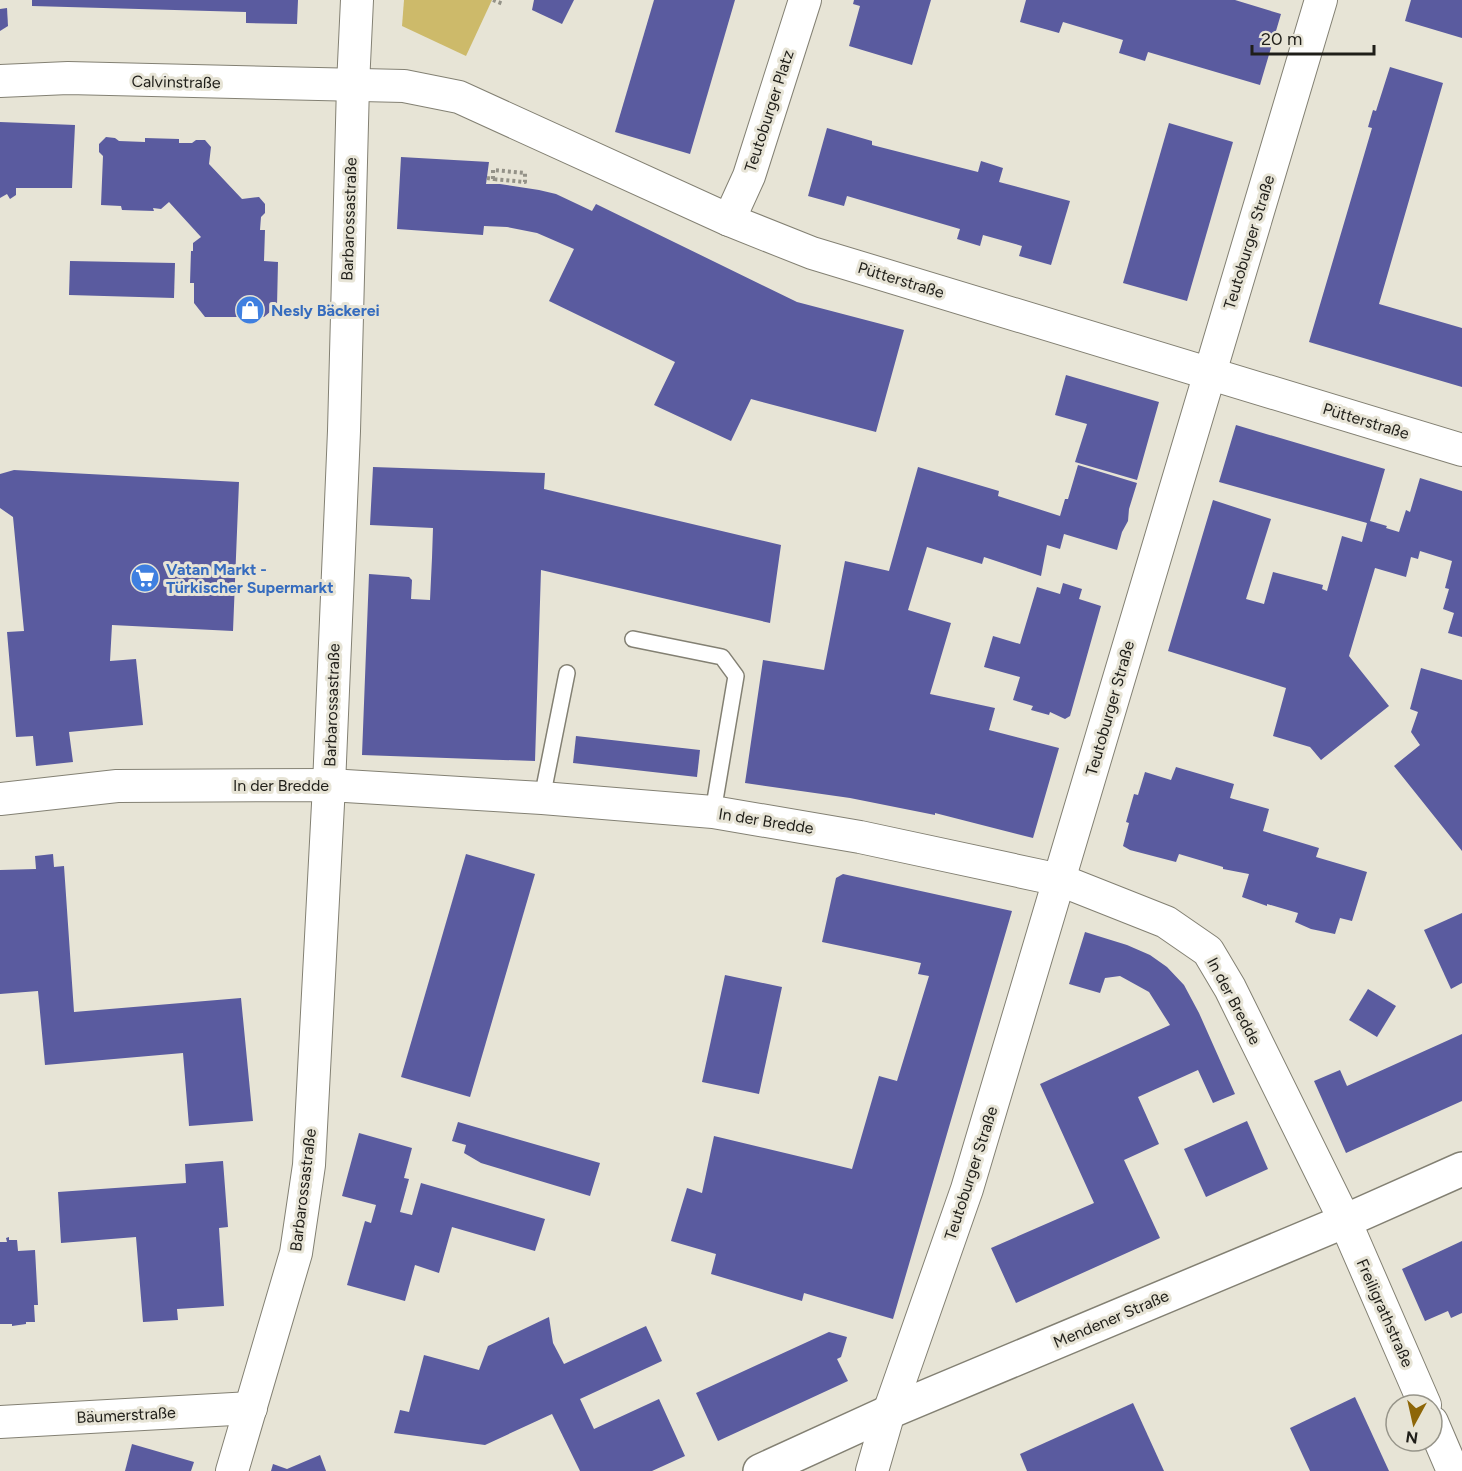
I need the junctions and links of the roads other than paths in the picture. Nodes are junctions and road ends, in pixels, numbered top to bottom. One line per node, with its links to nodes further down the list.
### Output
1 (357, 0): 5 (street, Barbarossastraße)
2 (805, 0): 6 (street, Teutoburger Platz)
3 (1321, 0): 7 (street, Teutoburger Straße)
4 (0, 81): 5 (street, Calvinstraße)
5 (353, 85): 6 (street, Pütterstraße); 11 (street, Barbarossastraße)
6 (729, 220): 7 (street, Pütterstraße)
7 (1209, 373): 8 (street, Pütterstraße); 15 (street, Teutoburger Straße)
8 (1462, 450)
9 (633, 639): 14 (lane)
10 (567, 673): 12 (lane)
11 (329, 785): 12 (street, In der Bredde); 13 (street, In der Bredde); 19 (street, Barbarossastraße)
12 (542, 798): 14 (street, In der Bredde)
13 (0, 799)
14 (712, 812): 15 (street, In der Bredde)
15 (1060, 880): 17 (street, In der Bredde); 20 (street, Teutoburger Straße)
16 (1462, 1168): 17 (main road, Mendener Straße)
17 (1345, 1221): 18 (street, Freiligrathstraße); 20 (main road, Mendener Straße)
18 (1420, 1393)
19 (251, 1408): 21 (street, Bäumerstraße); 23 (street, Barbarossastraße)
20 (889, 1412): 24 (main road, Mendener Straße); 25 (street, Teutoburger Straße)
21 (0, 1422)
22 (1444, 1449): 26 (street)
23 (232, 1471)
24 (760, 1471)
25 (872, 1471)
26 (1454, 1471)

